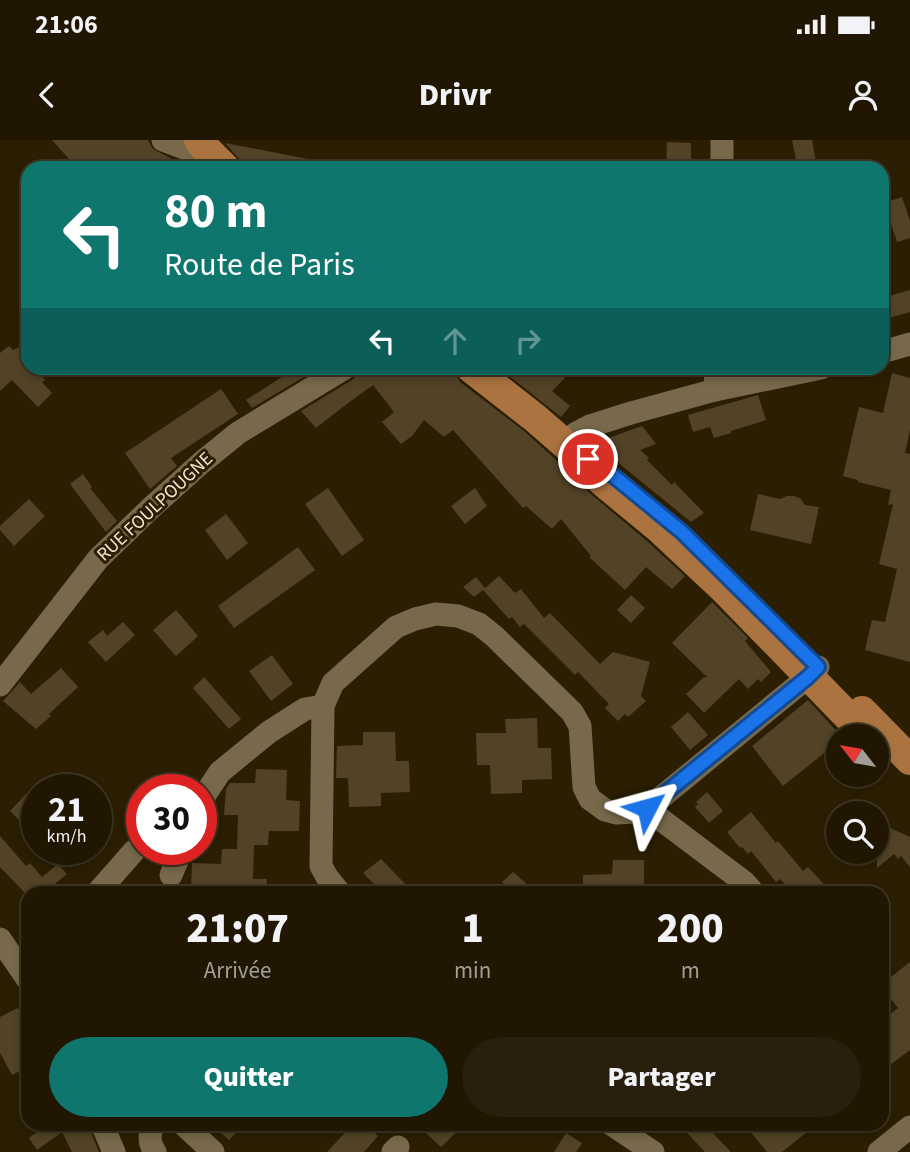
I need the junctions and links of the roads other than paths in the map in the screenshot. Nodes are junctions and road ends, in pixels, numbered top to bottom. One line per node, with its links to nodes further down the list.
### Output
1 (163, 140): 3 (street)
2 (722, 140): 4 (street)
3 (210, 152)
4 (722, 161)
5 (910, 344): 6 (street)
6 (889, 350)
7 (333, 375): 13 (street, RUE FOULPOUGNE)
8 (480, 375): 11 (main road)
9 (754, 375): 10 (street)
10 (715, 379): 11 (street)
11 (565, 445): 12 (main road)
12 (813, 672): 15 (main road); 17 (main road); 20 (street)
13 (0, 685)
14 (323, 706): 18 (street); 20 (street); 25 (street)
15 (857, 724)
16 (889, 759): 19 (main road)
17 (910, 760)
18 (217, 776)
19 (910, 781)
20 (647, 808): 26 (street)
21 (126, 860): 24 (street)
22 (175, 865): 23 (street)
23 (171, 875)
24 (103, 886)
25 (334, 886)
26 (748, 886)
27 (0, 939): 28 (street)
28 (21, 970)
29 (910, 1127): 38 (street)
30 (105, 1131): 34 (street)
31 (151, 1131): 35 (street)
32 (190, 1131): 36 (street)
33 (622, 1131): 37 (street)
34 (114, 1152)
35 (155, 1152)
36 (213, 1152)
37 (653, 1152)
38 (878, 1152)

